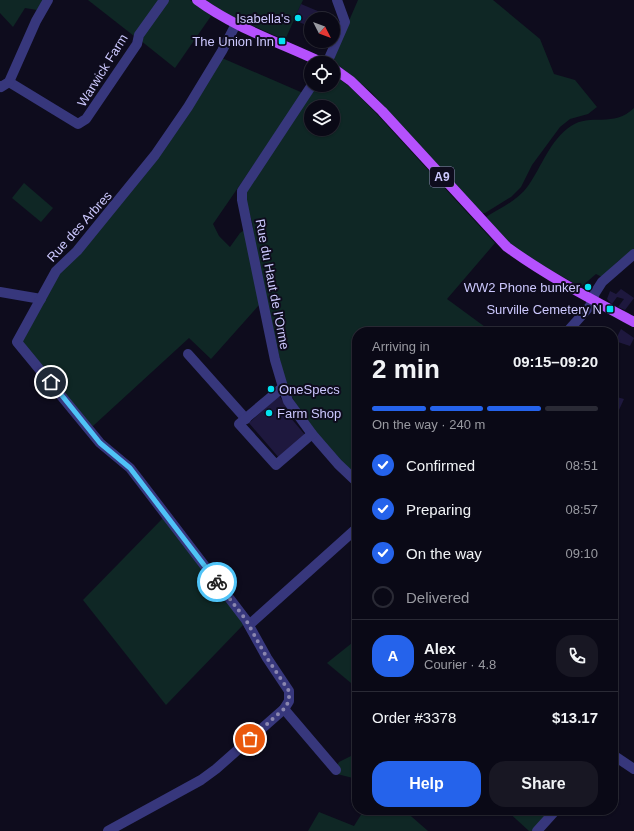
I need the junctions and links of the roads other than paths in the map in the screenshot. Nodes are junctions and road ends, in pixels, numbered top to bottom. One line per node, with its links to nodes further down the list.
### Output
1 (48, 0): 9 (street)
2 (164, 0): 9 (street, Warwick Farm)
3 (197, 0): 5 (main road)
4 (337, 0): 7 (street)
5 (236, 24): 6 (main road); 13 (street, Rue des Arbres)
6 (307, 56)
7 (330, 56)
8 (340, 73): 14 (main road, A9)
9 (4, 84)
10 (307, 92): 18 (street, Rue du Haut de l'Orme)
11 (634, 254): 14 (street)
12 (0, 292): 13 (street)
13 (41, 299): 23 (street, Rue des Arbres)
14 (593, 300): 15 (main road, A9); 16 (street)
15 (634, 322)
16 (571, 327)
17 (188, 354): 19 (street)
18 (283, 388): 19 (street); 20 (street, Rue du Haut de l'Orme)
19 (246, 418): 20 (street)
20 (312, 434): 21 (street, Rue du Haut de l'Orme)
21 (352, 477)
22 (352, 532): 23 (street)
23 (249, 625): 24 (street)
24 (284, 709): 27 (street); 29 (street)
25 (618, 758): 26 (street)
26 (634, 769)
27 (336, 770)
28 (551, 815): 30 (street)
29 (108, 831)
30 (536, 831)

